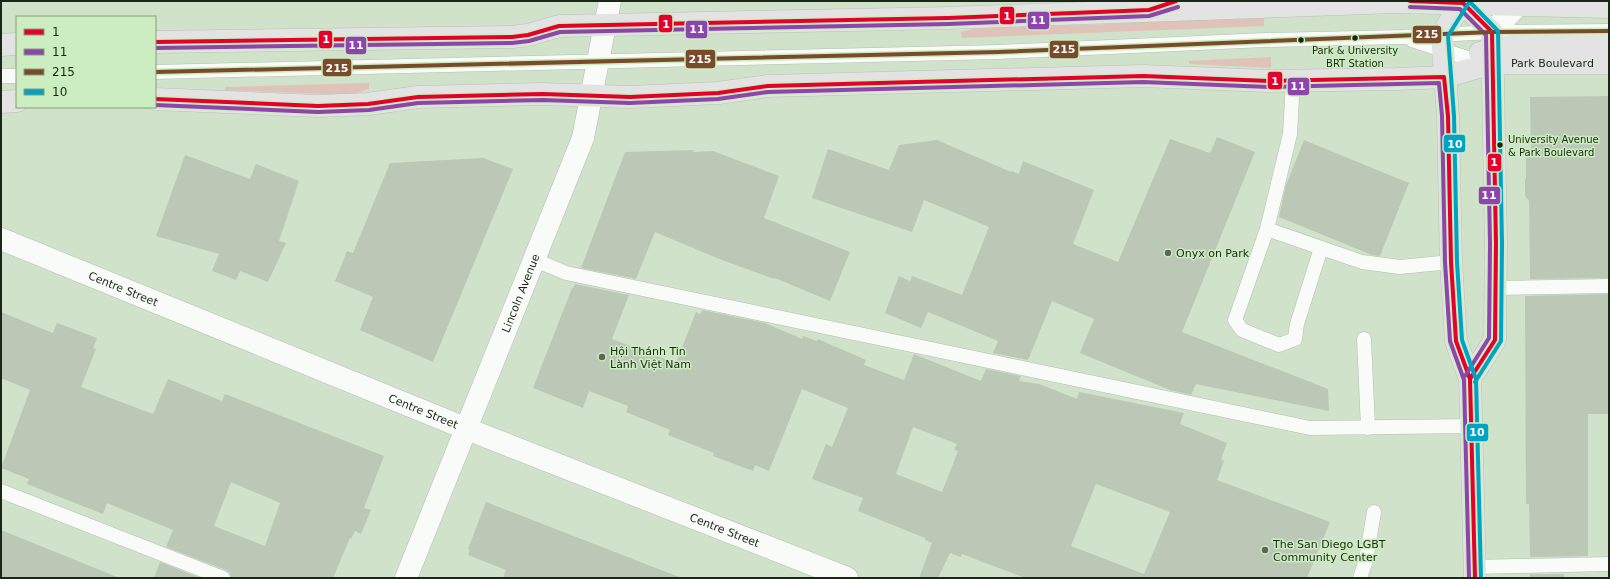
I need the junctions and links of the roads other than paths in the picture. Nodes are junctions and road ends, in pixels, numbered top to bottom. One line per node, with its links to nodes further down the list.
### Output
1 (610, 1): 8 (street, Lincoln Avenue)
2 (1176, 1): 7 (lane)
3 (1411, 1): 4 (main road); 7 (main road)
4 (1463, 2): 5 (main road); 10 (main road); 15 (main road)
5 (1519, 3): 6 (main road); 15 (street)
6 (1609, 7)
7 (1149, 10): 8 (main road)
8 (605, 25): 11 (main road); 17 (street, Lincoln Avenue)
9 (1609, 31): 15 (lane)
10 (1443, 41): 15 (lane); 16 (lane); 17 (lane); 22 (main road)
11 (156, 42)
12 (1609, 43): 15 (main road)
13 (1, 44): 14 (main road)
14 (16, 44)
15 (1493, 48): 16 (main road); 18 (main road, Park Boulevard); 22 (main road, Park Boulevard); 34 (main road)
16 (1467, 58): 22 (main road)
17 (598, 62): 19 (lane); 24 (street, Lincoln Avenue)
18 (1609, 63)
19 (156, 72)
20 (1, 76): 21 (lane)
21 (16, 76)
22 (1444, 77): 23 (main road, Park Boulevard); 32 (main road)
23 (1293, 81): 24 (main road, Park Boulevard); 28 (lane)
24 (592, 94): 25 (main road, Park Boulevard); 31 (street, Lincoln Avenue)
25 (156, 99)
26 (16, 101): 27 (main road)
27 (1, 102)
28 (1267, 229): 30 (lane); 30 (lane)
29 (1, 239): 38 (street, Centre Street)
30 (1321, 248): 32 (lane)
31 (535, 260): 38 (street, Lincoln Avenue); 39 (lane)
32 (1451, 262): 36 (main road)
33 (1609, 286): 34 (lane)
34 (1496, 288): 36 (main road)
35 (1364, 340): 39 (lane)
36 (1470, 379): 37 (main road)
37 (1472, 426): 39 (lane); 43 (main road)
38 (467, 428): 45 (street, Lincoln Avenue); 46 (street, Centre Street)
39 (1368, 428)
40 (1, 491): 44 (lane)
41 (1374, 512): 47 (lane)
42 (1609, 564): 43 (lane)
43 (1475, 572)
44 (223, 578)
45 (406, 578)
46 (846, 578)
47 (1360, 578)

